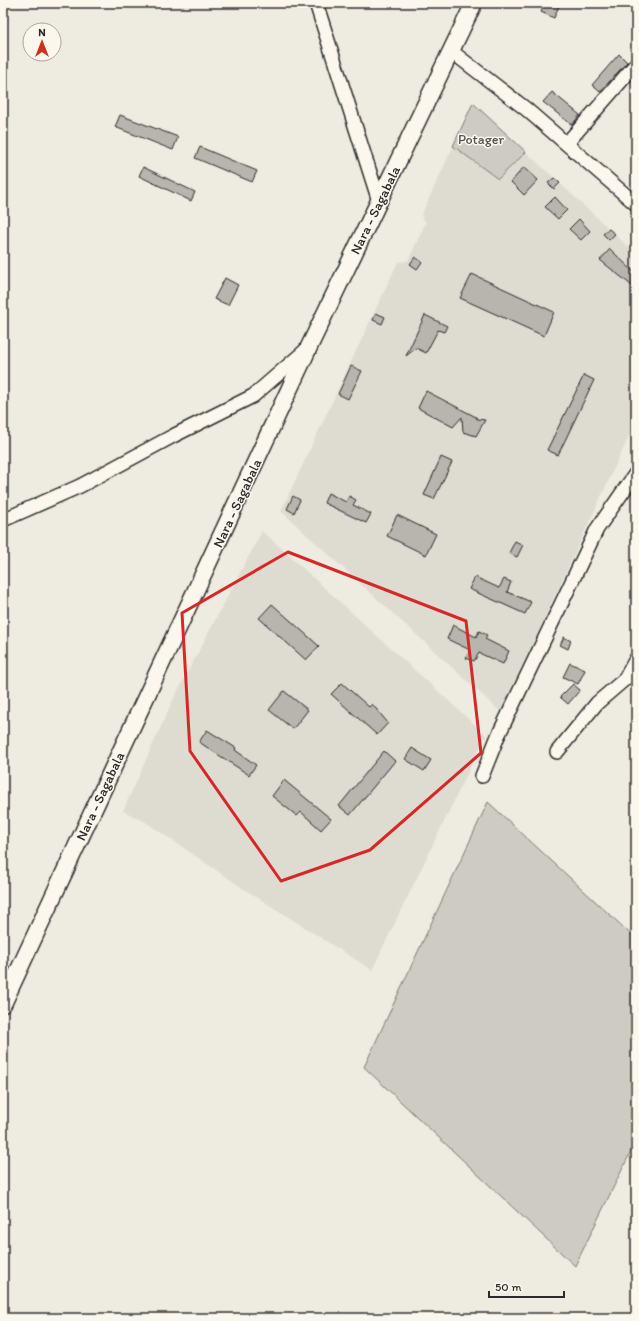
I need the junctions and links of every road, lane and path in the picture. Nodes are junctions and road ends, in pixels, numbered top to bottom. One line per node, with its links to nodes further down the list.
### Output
1 (316, 3): 6 (street)
2 (474, 3): 3 (main road, Nara - Sagabala)
3 (451, 51): 5 (street); 6 (main road, Nara - Sagabala)
4 (636, 64): 5 (street)
5 (567, 143): 7 (street)
6 (379, 201): 8 (main road, Nara - Sagabala)
7 (636, 204)
8 (309, 347): 10 (street); 14 (main road, Nara - Sagabala)
9 (636, 473): 13 (street)
10 (3, 520)
11 (636, 659): 12 (street)
12 (557, 752)
13 (482, 776)
14 (3, 1004)

